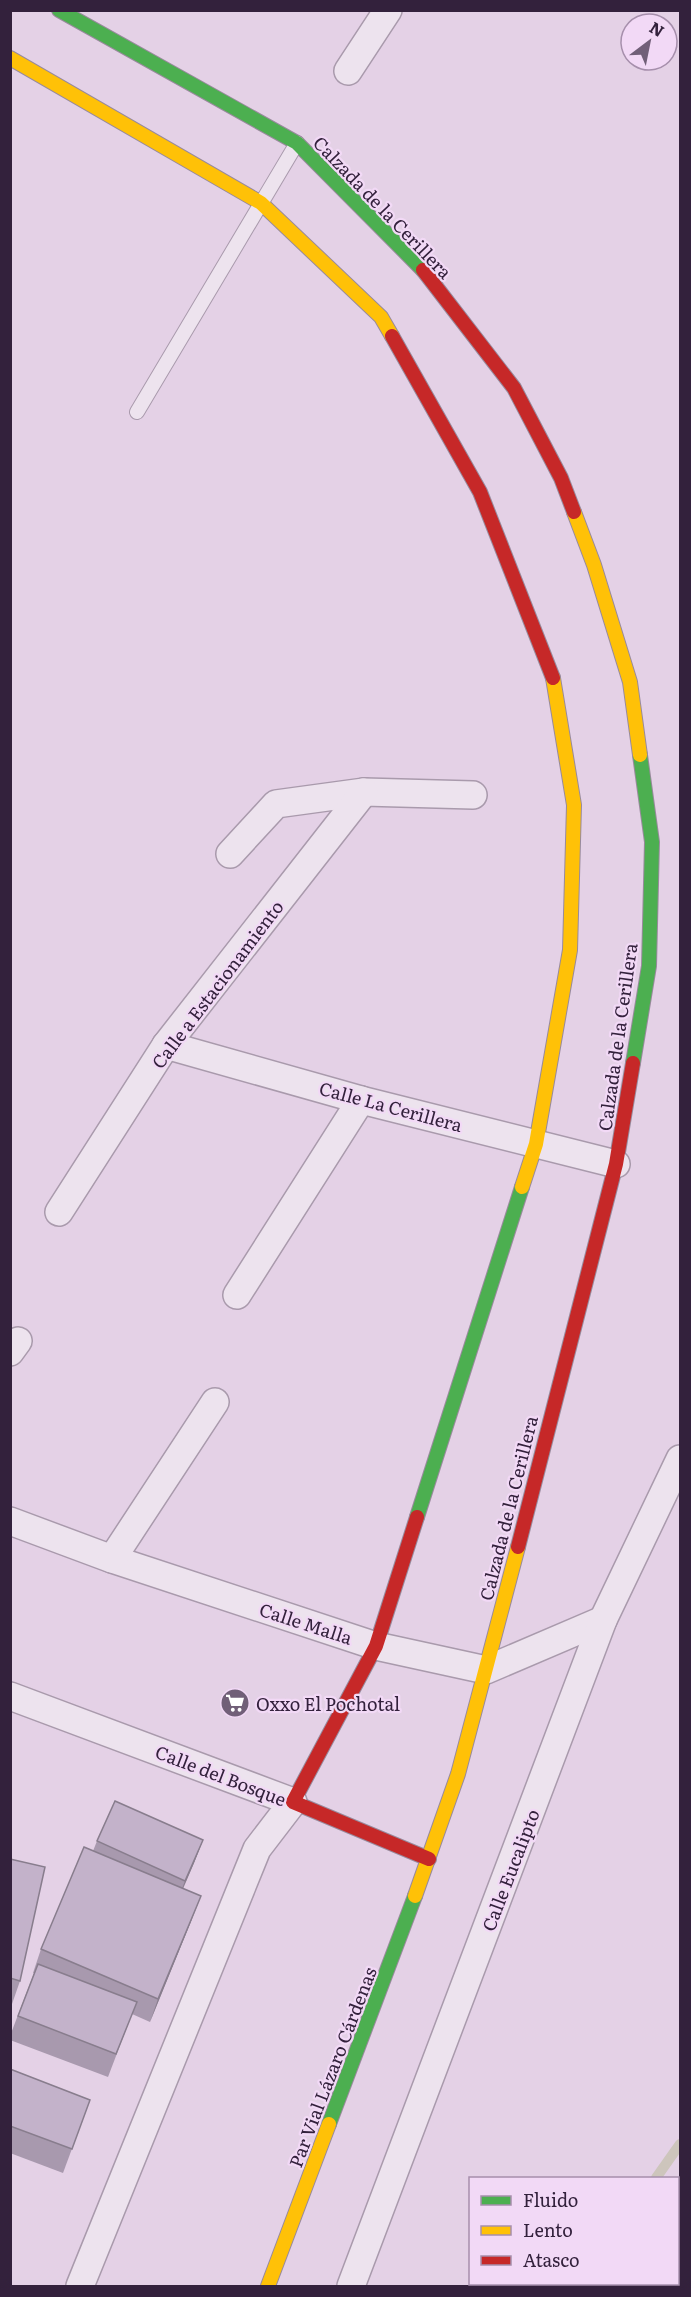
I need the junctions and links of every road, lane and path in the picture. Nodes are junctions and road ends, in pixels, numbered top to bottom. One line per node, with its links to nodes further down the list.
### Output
1 (59, 10): 5 (street, Calzada de la Cerillera)
2 (388, 10): 4 (street)
3 (10, 58): 6 (street)
4 (348, 71)
5 (297, 143): 6 (lane); 14 (street, Calzada de la Cerillera)
6 (261, 203): 7 (lane); 13 (street)
7 (137, 412)
8 (364, 792): 9 (street); 10 (street); 11 (street, Calle a Estacionamiento)
9 (473, 795)
10 (230, 854)
11 (166, 1045): 12 (street, Calle La Cerillera); 15 (street, Calle a Estacionamiento)
12 (361, 1100): 13 (street, Calle La Cerillera); 16 (street)
13 (536, 1144): 14 (street, Calle La Cerillera); 22 (street)
14 (616, 1164): 23 (street, Calzada de la Cerillera)
15 (59, 1212)
16 (237, 1295)
17 (215, 1402): 20 (street)
18 (681, 1459): 21 (street, Calle Eucalipto)
19 (10, 1521): 20 (street, Calle Malla)
20 (112, 1559): 22 (street, Calle Malla)
21 (603, 1620): 23 (street); 29 (street, Calle Eucalipto)
22 (376, 1646): 23 (street, Calle Malla); 25 (street)
23 (486, 1670): 26 (street, Calzada de la Cerillera)
24 (10, 1696): 25 (street, Calle del Bosque)
25 (293, 1802): 26 (street, Calle del Bosque); 27 (street)
26 (429, 1859): 28 (street, Par Vial Lázaro Cárdenas)
27 (80, 2286)
28 (268, 2286)
29 (351, 2286)

